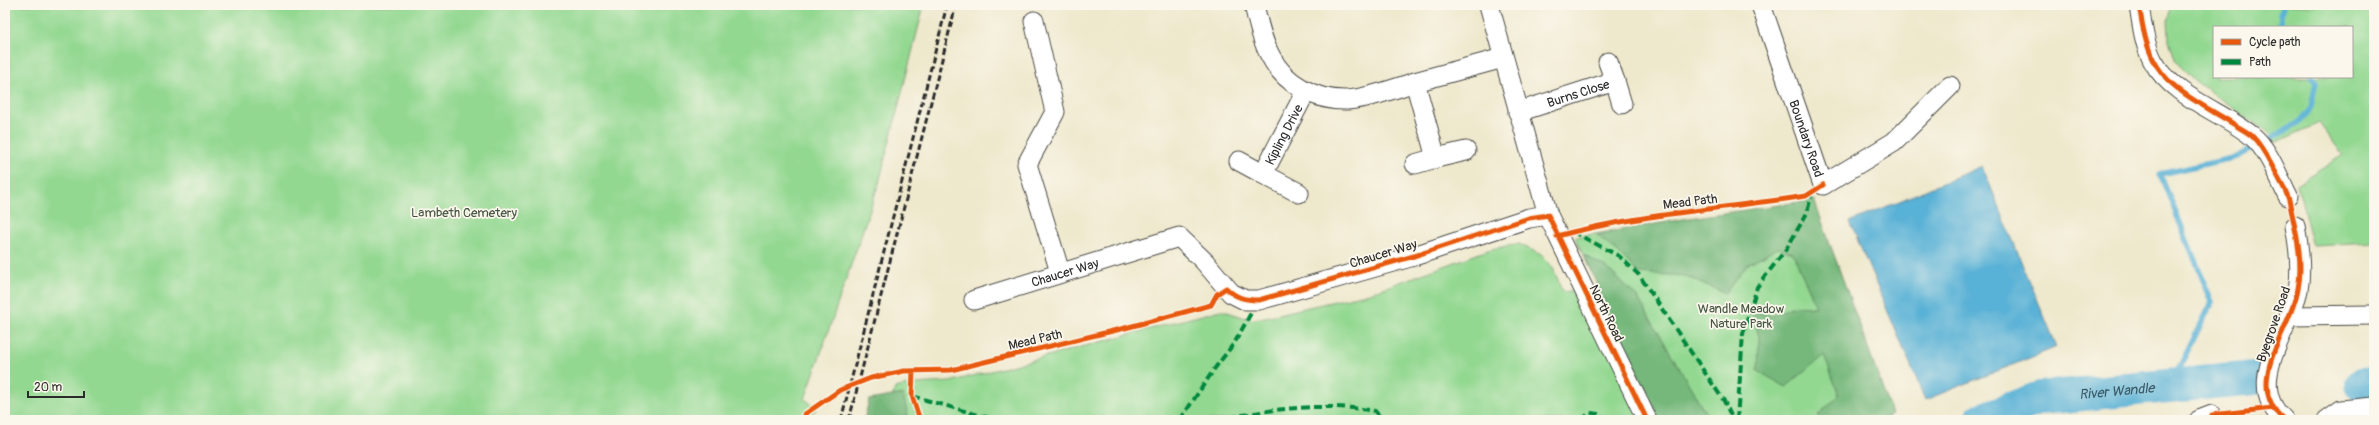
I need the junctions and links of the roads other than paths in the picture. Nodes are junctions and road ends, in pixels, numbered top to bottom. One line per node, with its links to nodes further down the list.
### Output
1 (1254, 5): 11 (street, Kipling Drive)
2 (1489, 5): 6 (street, North Road)
3 (1761, 5): 10 (street, Boundary Road)
4 (2139, 5): 20 (street)
5 (1034, 21): 23 (street)
6 (1503, 58): 9 (street, Kipling Drive); 13 (street, North Road)
7 (1608, 62): 8 (street)
8 (1615, 81): 12 (street, Burns Close); 13 (street, Burns Close)
9 (1415, 82): 11 (street, Kipling Drive); 15 (street)
10 (1950, 86)
11 (1306, 91): 18 (street, Kipling Drive)
12 (1622, 104)
13 (1518, 112): 21 (street, North Road)
14 (1466, 151): 15 (street)
15 (1436, 158): 17 (street)
16 (1238, 161): 18 (street, Kipling Drive)
17 (1415, 164)
18 (1263, 174): 19 (street)
19 (1300, 193)
20 (2288, 196)
21 (1548, 215): 23 (street, Chaucer Way); 28 (street, North Road)
22 (2295, 226): 26 (street, Byegrove Road)
23 (1060, 272): 24 (street, Chaucer Way)
24 (974, 300)
25 (2374, 314): 26 (street)
26 (2290, 316): 29 (street, Byegrove Road)
27 (2374, 407): 30 (street)
28 (1647, 420)
29 (2284, 420)
30 (2327, 420)

